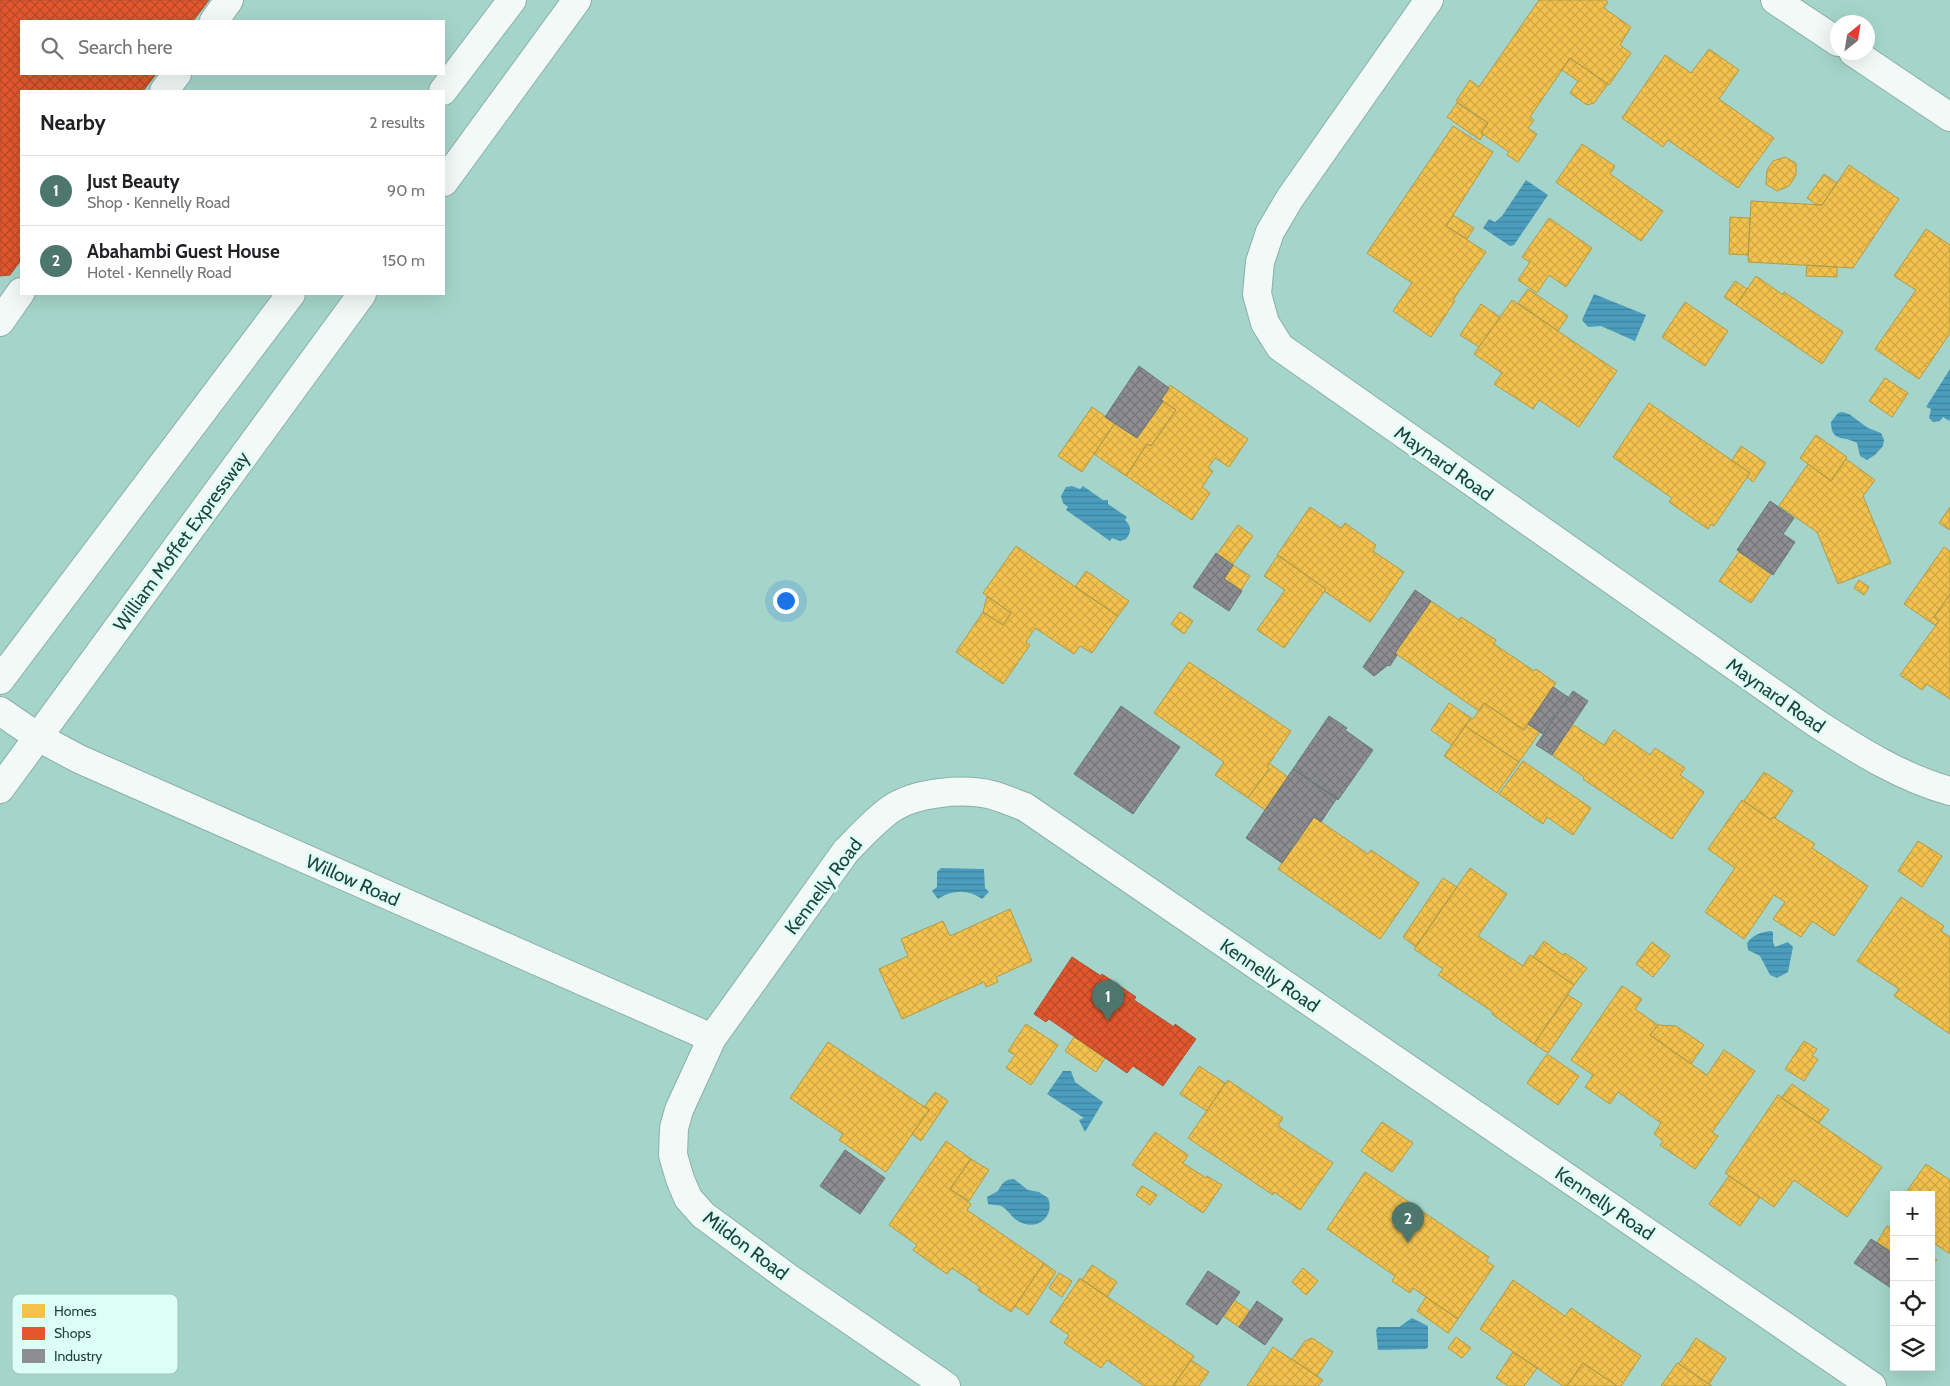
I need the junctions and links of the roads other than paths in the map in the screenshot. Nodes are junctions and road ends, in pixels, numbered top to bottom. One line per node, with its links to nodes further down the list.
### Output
1 (229, 0): 6 (street)
2 (512, 0): 11 (street)
3 (577, 0): 13 (street)
4 (1429, 0): 22 (street, Maynard Road)
5 (1775, 0): 7 (street)
6 (215, 20)
7 (1830, 37)
8 (1865, 60): 12 (street)
9 (176, 75): 10 (street)
10 (165, 90)
11 (444, 90)
12 (1950, 118)
13 (445, 181)
14 (20, 293): 17 (street)
15 (290, 295): 18 (street)
16 (361, 295): 20 (street, William Moffet Expressway)
17 (0, 322)
18 (0, 680)
19 (0, 711): 20 (street, Willow Road)
20 (38, 737): 21 (street, William Moffet Expressway); 23 (street, Willow Road)
21 (0, 789)
22 (1950, 791)
23 (712, 1038): 24 (street, Mildon Road); 25 (street, Kennelly Road)
24 (946, 1386)
25 (1872, 1386)

